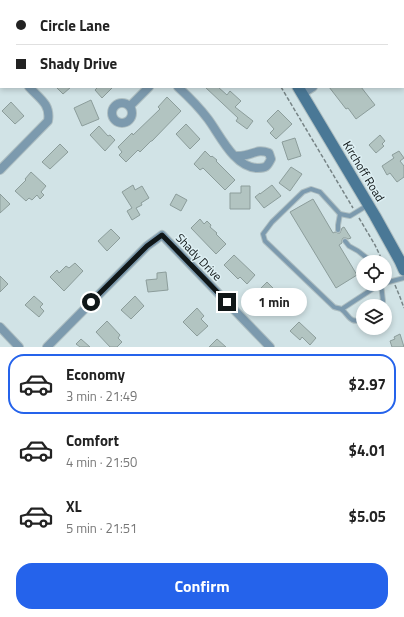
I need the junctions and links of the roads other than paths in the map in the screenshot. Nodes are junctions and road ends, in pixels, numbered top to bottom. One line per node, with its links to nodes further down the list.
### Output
1 (30, 88): 7 (street)
2 (148, 88): 5 (street)
3 (179, 88): 6 (street)
4 (300, 90): 8 (main road, Kirchoff Road)
5 (130, 106)
6 (235, 156)
7 (0, 170)
8 (369, 205): 9 (lane); 13 (main road, Kirchoff Road)
9 (340, 214): 10 (lane); 17 (lane)
10 (338, 230)
11 (345, 241): 12 (lane)
12 (363, 255)
13 (404, 270)
14 (404, 278): 15 (lane)
15 (392, 281)
16 (369, 291): 17 (lane)
17 (342, 309): 18 (lane)
18 (356, 321)
19 (0, 327): 20 (street)
20 (20, 347)
21 (47, 347): 22 (street, Shady Drive)
22 (270, 347)

